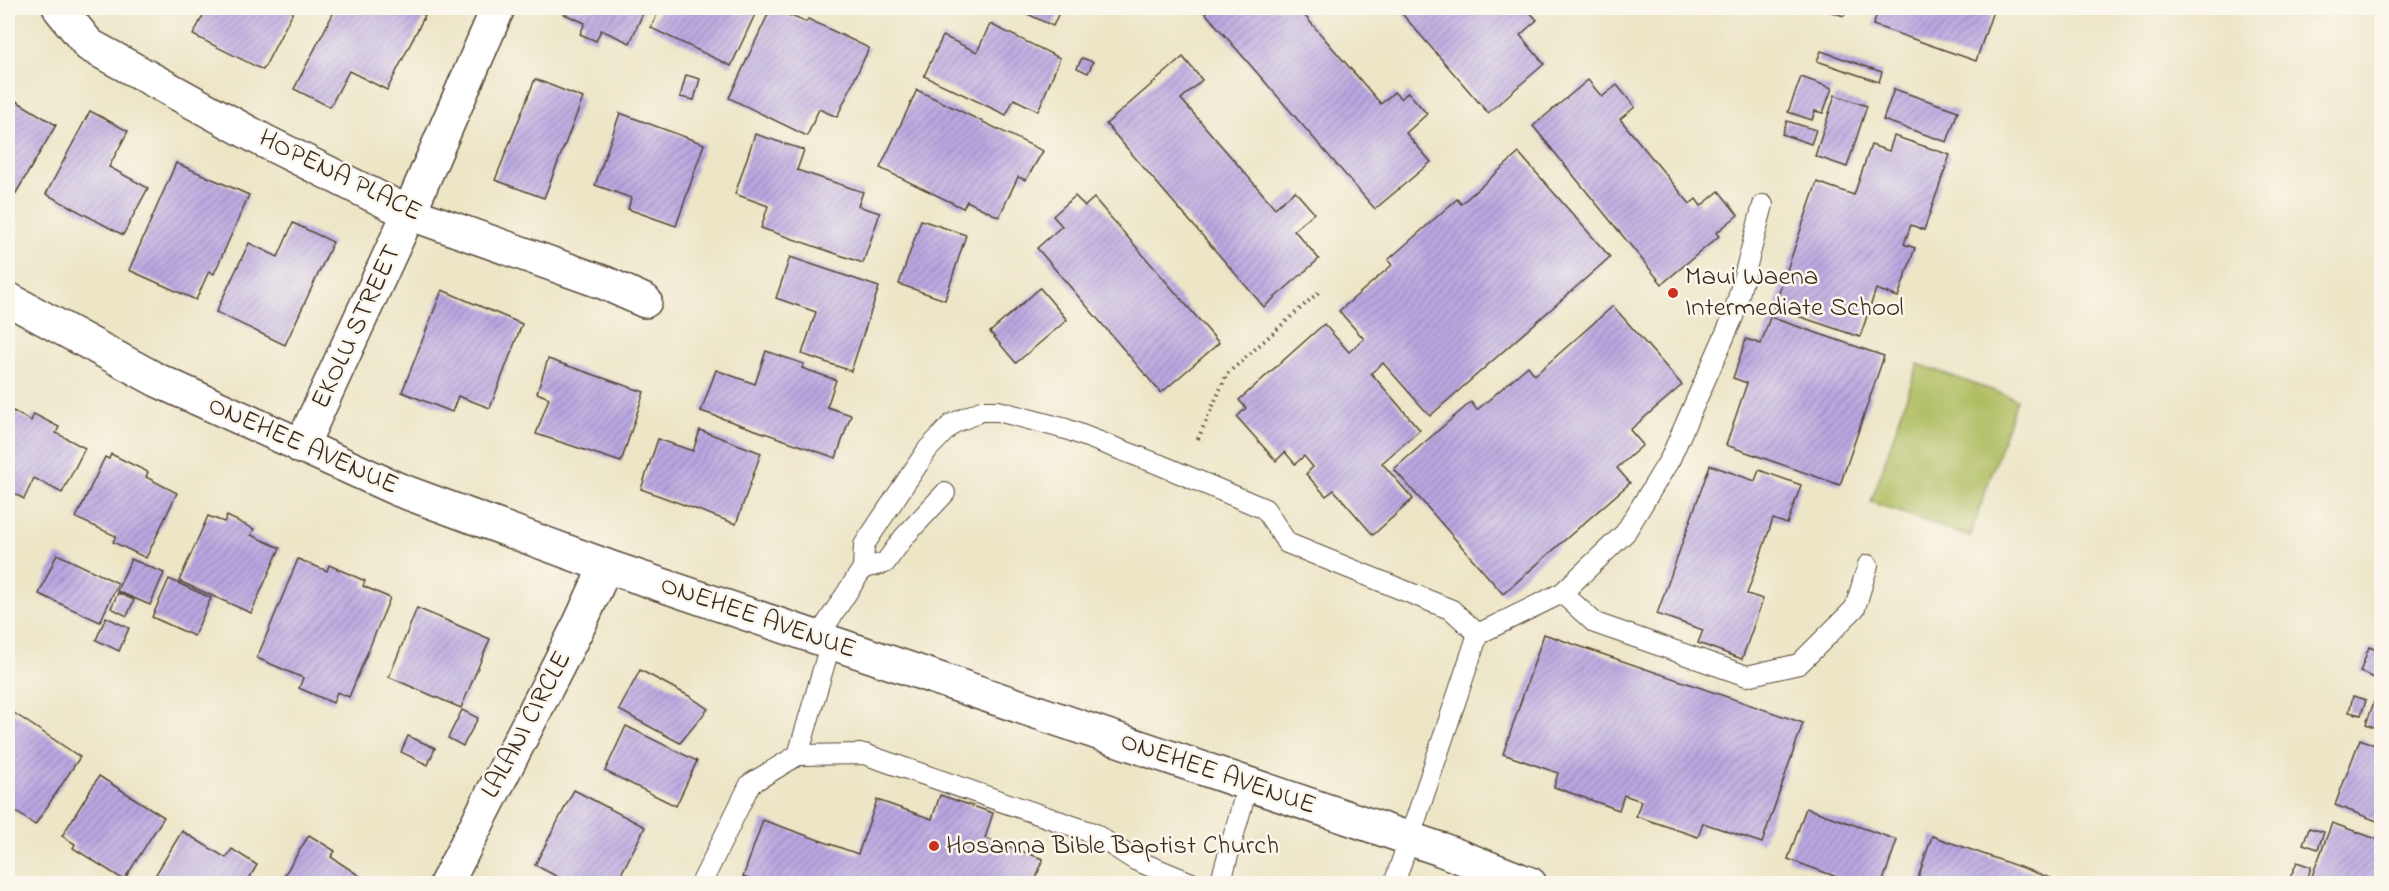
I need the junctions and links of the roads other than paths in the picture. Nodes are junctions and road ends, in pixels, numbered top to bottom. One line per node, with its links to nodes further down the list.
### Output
1 (498, 8): 4 (street, EKOLU STREET)
2 (60, 9): 4 (street, HOPENA PLACE)
3 (1763, 205): 12 (lane)
4 (409, 213): 6 (street, HOPENA PLACE); 7 (street, EKOLU STREET)
5 (8, 299): 7 (street, ONEHEE AVENUE)
6 (645, 301)
7 (301, 447): 10 (street, ONEHEE AVENUE)
8 (945, 493): 11 (lane)
9 (1868, 565): 12 (lane)
10 (606, 566): 14 (street, ONEHEE AVENUE); 18 (street, LALANI CIRCLE)
11 (863, 568): 13 (lane); 14 (lane)
12 (1562, 593): 13 (lane)
13 (1478, 634): 17 (lane)
14 (824, 640): 15 (lane); 16 (street, ONEHEE AVENUE)
15 (798, 754): 19 (lane); 20 (lane)
16 (1248, 784): 17 (street, ONEHEE AVENUE); 21 (lane)
17 (1411, 840): 22 (lane); 23 (street, ONEHEE AVENUE)
18 (446, 884)
19 (701, 884)
20 (1194, 884)
21 (1220, 884)
22 (1394, 884)
23 (1530, 884)

